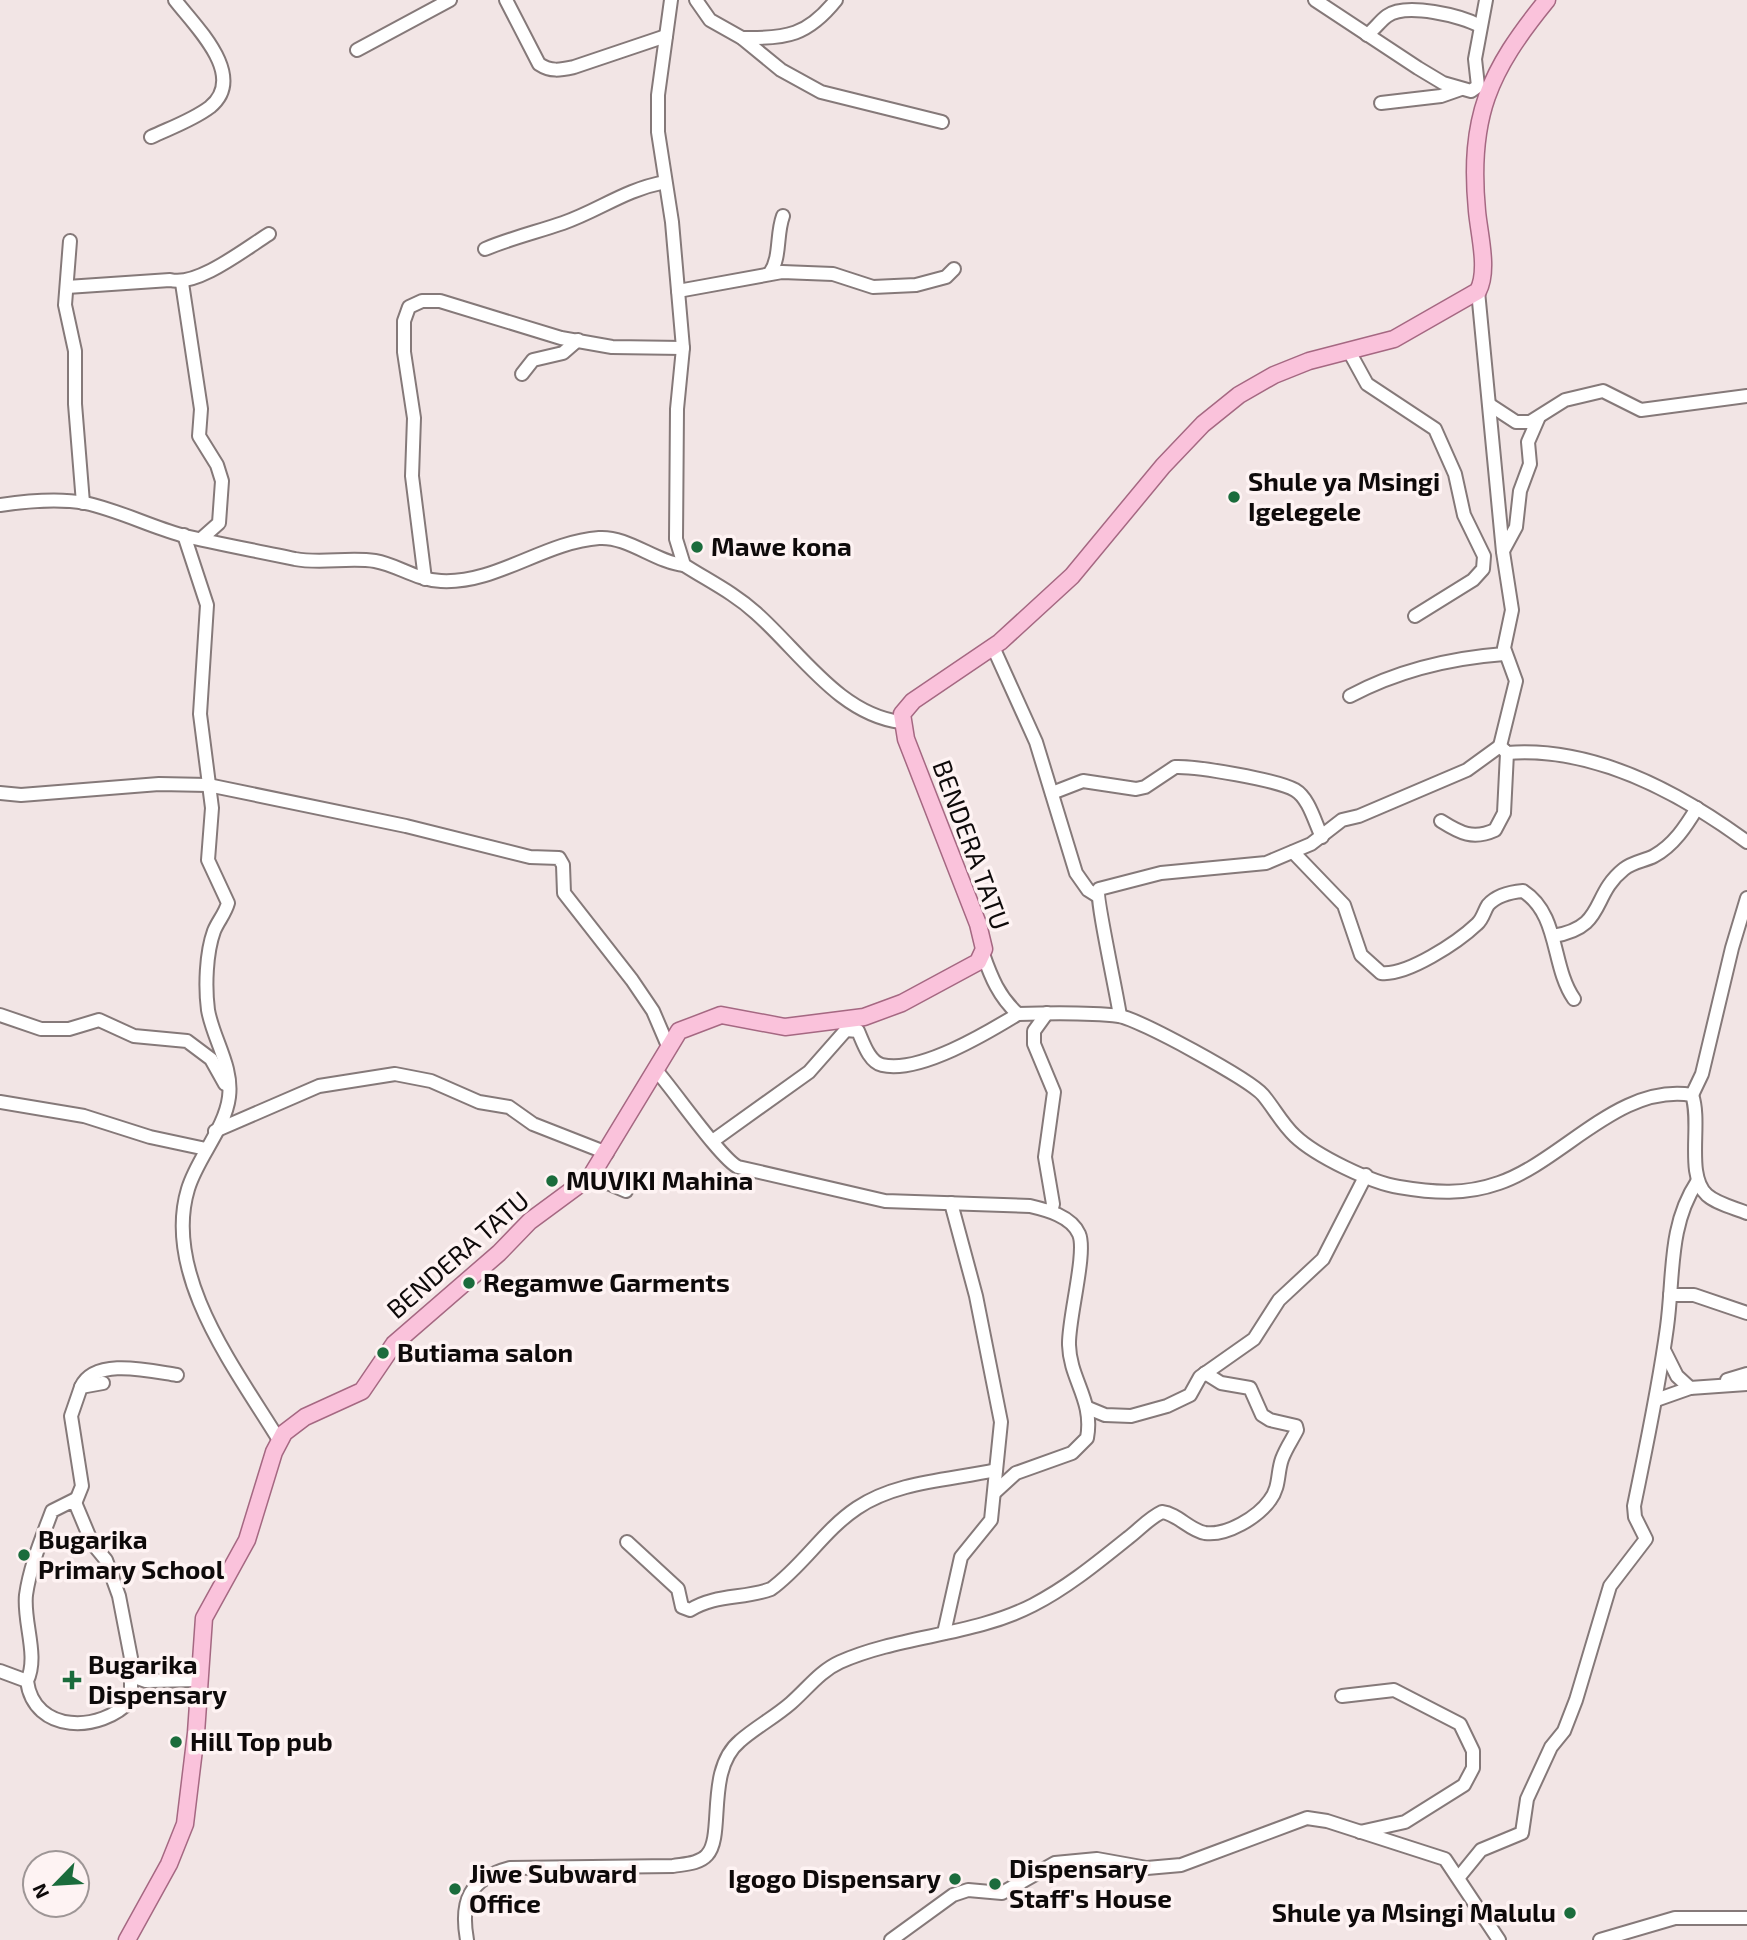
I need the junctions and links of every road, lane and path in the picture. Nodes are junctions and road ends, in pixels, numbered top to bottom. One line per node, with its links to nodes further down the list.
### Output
1 (175, 0): 18 (street)
2 (450, 0): 14 (street)
3 (506, 0): 12 (street)
4 (671, 0): 12 (street)
5 (696, 0): 13 (street)
6 (836, 0): 13 (street)
7 (1315, 0): 11 (street)
8 (1486, 0): 10 (street)
9 (1547, 0): 28 (main road)
10 (1480, 26): 11 (street); 15 (street)
11 (1367, 35): 15 (street)
12 (666, 36): 19 (street)
13 (742, 38): 17 (street)
14 (357, 50)
15 (1461, 89): 16 (street)
16 (1381, 103)
17 (942, 122)
18 (151, 137)
19 (665, 182): 23 (street); 29 (street)
20 (783, 216): 25 (street)
21 (269, 234): 26 (street)
22 (70, 241): 27 (street)
23 (485, 249)
24 (954, 269): 25 (street)
25 (770, 274): 29 (street)
26 (182, 282): 27 (street); 40 (street)
27 (67, 288): 37 (street)
28 (1478, 290): 32 (main road); 35 (street)
29 (678, 291): 31 (street)
30 (578, 341): 31 (street); 33 (street); 43 (street)
31 (682, 348): 42 (street)
32 (1350, 353): 44 (street); 45 (main road)
33 (522, 374)
34 (1747, 396): 36 (street)
35 (1490, 405): 36 (street); 41 (street)
36 (1538, 419): 41 (street)
37 (83, 503): 38 (street); 39 (street)
38 (0, 505)
39 (184, 536): 40 (street); 50 (street)
40 (201, 539): 43 (street)
41 (1503, 552): 46 (street)
42 (684, 565): 43 (street); 48 (street)
43 (425, 579)
44 (1415, 616)
45 (993, 647): 48 (main road); 52 (street)
46 (1504, 654): 47 (street); 49 (street)
47 (1350, 696)
48 (901, 722): 62 (main road, BENDERA TATU)
49 (1503, 750): 53 (street); 54 (street); 55 (street)
50 (208, 785): 51 (street); 69 (street); 72 (street)
51 (0, 793)
52 (1052, 793): 55 (street); 58 (street)
53 (1697, 808): 56 (street); 61 (street)
54 (1441, 821)
55 (1322, 838): 57 (street)
56 (1747, 842)
57 (1293, 852): 58 (street); 61 (street)
58 (1096, 895): 67 (street)
59 (1747, 898): 60 (street)
60 (1744, 923): 71 (street)
61 (1553, 936): 63 (street)
62 (983, 954): 65 (street); 68 (main road, BENDERA TATU)
63 (1574, 999)
64 (1047, 1013): 65 (street); 67 (street); 83 (street)
65 (1018, 1014): 68 (street)
66 (0, 1016): 72 (street)
67 (1121, 1016): 78 (street)
68 (846, 1025): 69 (main road, BENDERA TATU); 75 (street)
69 (668, 1046): 70 (main road, BENDERA TATU)
70 (655, 1069): 75 (street); 77 (main road, BENDERA TATU)
71 (1692, 1095): 78 (street); 80 (street)
72 (229, 1098): 74 (street)
73 (0, 1102): 76 (street)
74 (215, 1131): 76 (street); 77 (street)
75 (714, 1140): 82 (street)
76 (206, 1149): 98 (street)
77 (607, 1153): 79 (main road, BENDERA TATU)
78 (1366, 1175): 88 (street)
79 (591, 1176): 81 (street); 98 (main road, BENDERA TATU)
80 (1697, 1182): 84 (street); 85 (street)
81 (626, 1191)
82 (951, 1203): 83 (street); 99 (street)
83 (1052, 1211): 97 (street)
84 (1747, 1213)
85 (1670, 1295): 86 (street); 87 (street)
86 (1747, 1313)
87 (1664, 1350): 95 (street); 96 (street)
88 (1205, 1373): 97 (street); 103 (street)
89 (1747, 1374): 92 (street)
90 (177, 1375): 94 (street)
91 (103, 1383): 94 (street)
92 (1713, 1384): 93 (street); 95 (street)
93 (1747, 1384)
94 (81, 1387): 101 (street)
95 (1690, 1388): 96 (street)
96 (1656, 1400): 110 (street)
97 (1088, 1408): 100 (street)
98 (279, 1440): 106 (main road)
99 (996, 1470): 100 (street); 102 (street)
100 (993, 1493): 103 (street)
101 (76, 1501): 105 (street); 107 (street)
102 (627, 1542)
103 (944, 1633): 113 (street)
104 (0, 1671): 107 (street)
105 (132, 1676): 106 (street); 107 (street)
106 (201, 1679): 112 (main road)
107 (27, 1681)
108 (1342, 1696): 109 (street)
109 (1356, 1833): 110 (street); 114 (street)
110 (1459, 1877): 115 (street)
111 (1747, 1918): 116 (street)
112 (127, 1940)
113 (467, 1940)
114 (891, 1940)
115 (1499, 1940)
116 (1600, 1940)

